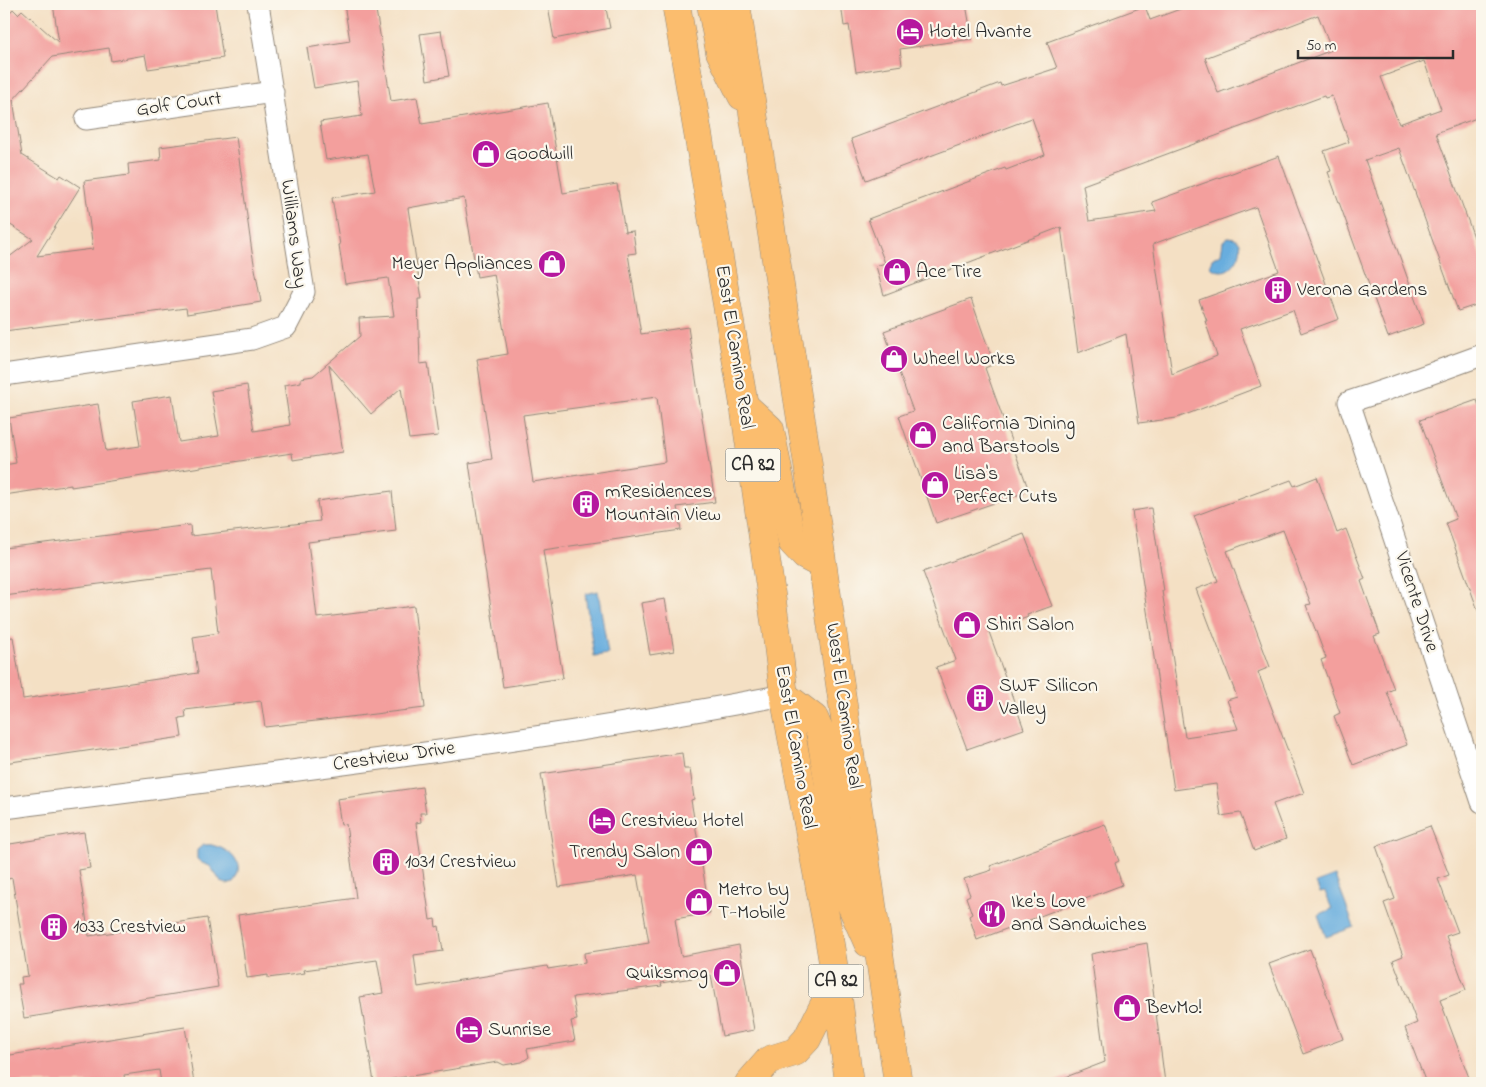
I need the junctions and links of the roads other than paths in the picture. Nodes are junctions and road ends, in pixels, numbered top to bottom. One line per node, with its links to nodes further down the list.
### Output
1 (258, 4): 5 (street, Williams Way)
2 (676, 4): 10 (main road, East El Camino Real / CA 82)
3 (711, 4): 7 (main road)
4 (736, 4): 7 (main road, CA 82)
5 (273, 92): 6 (street, Golf Court); 9 (street, Williams Way)
6 (86, 119)
7 (754, 119): 11 (main road, West El Camino Real / CA 82)
8 (1482, 355): 13 (street, Vicente Drive)
9 (4, 375)
10 (744, 405): 11 (main road); 12 (main road, East El Camino Real / CA 82)
11 (822, 564): 15 (main road, West El Camino Real / CA 82)
12 (784, 695): 14 (street, Crestview Drive); 15 (main road); 16 (main road, East El Camino Real / CA 82)
13 (1482, 802)
14 (4, 808)
15 (883, 977): 19 (main road, West El Camino Real / CA 82)
16 (836, 981): 17 (main road); 18 (main road, CA 82)
17 (749, 1083)
18 (849, 1083)
19 (898, 1083)

